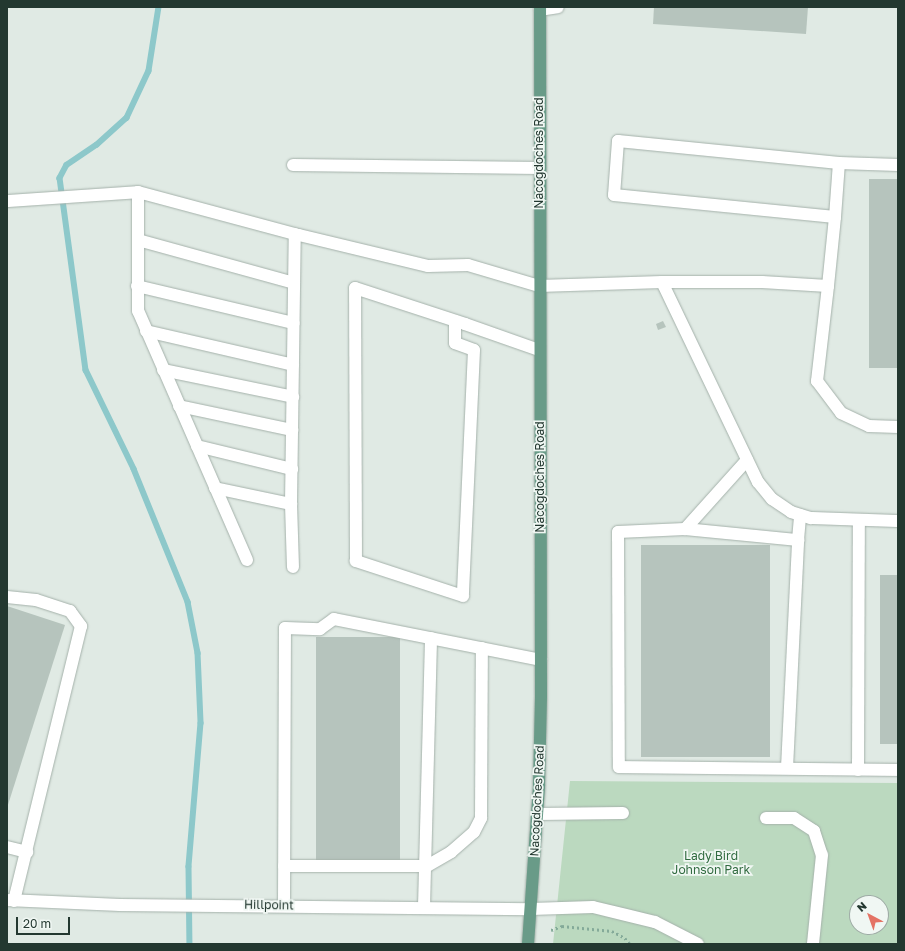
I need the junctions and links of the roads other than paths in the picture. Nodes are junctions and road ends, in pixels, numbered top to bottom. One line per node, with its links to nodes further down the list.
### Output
1 (558, 7): 2 (street)
2 (540, 8): 6 (main road, Nacogdoches Road)
3 (839, 163): 5 (street); 9 (street); 9 (street)
4 (292, 165): 6 (street)
5 (898, 165)
6 (538, 168): 15 (main road, Nacogdoches Road)
7 (138, 192): 8 (street); 10 (street); 11 (street)
8 (7, 201)
9 (835, 217): 16 (street)
10 (295, 234): 13 (street); 15 (street)
11 (138, 240): 13 (street); 14 (street)
12 (662, 282): 15 (street); 16 (street); 28 (street)
13 (294, 283): 18 (street)
14 (138, 286): 18 (street); 19 (street)
15 (539, 286): 20 (main road, Nacogdoches Road)
16 (828, 286): 25 (street)
17 (455, 321): 17 (street); 20 (street)
18 (294, 323): 21 (street)
19 (146, 331): 21 (street); 22 (street)
20 (539, 350): 42 (main road, Nacogdoches Road)
21 (293, 365): 23 (street)
22 (163, 370): 23 (street); 24 (street)
23 (293, 397): 26 (street)
24 (179, 406): 26 (street); 27 (street)
25 (898, 427)
26 (292, 430): 29 (street)
27 (197, 446): 29 (street); 30 (street)
28 (747, 460): 32 (street); 35 (street)
29 (292, 469): 31 (street)
30 (215, 488): 31 (street); 37 (street)
31 (291, 504): 38 (street)
32 (800, 515): 33 (street); 36 (street)
33 (859, 520): 34 (street); 44 (street)
34 (898, 521)
35 (685, 529): 36 (street); 43 (street)
36 (798, 540): 43 (street)
37 (247, 560)
38 (293, 567)
39 (7, 597): 50 (street)
40 (431, 638): 41 (street); 51 (street); 52 (street)
41 (482, 648): 42 (street); 52 (street)
42 (541, 660): 47 (main road, Nacogdoches Road)
43 (786, 768): 44 (street)
44 (858, 770): 45 (street)
45 (898, 770)
46 (623, 812): 47 (street)
47 (537, 814): 56 (main road, Nacogdoches Road)
48 (766, 818): 59 (street)
49 (7, 847): 50 (street)
50 (27, 852): 53 (street)
51 (284, 866): 52 (street); 54 (street)
52 (427, 866): 55 (street)
53 (11, 901): 54 (street, Hillpoint)
54 (284, 905): 55 (street, Hillpoint)
55 (424, 907): 56 (street, Hillpoint)
56 (531, 909): 57 (main road, Nacogdoches Road); 58 (street, Hillpoint)
57 (528, 944)
58 (698, 944)
59 (813, 944)

